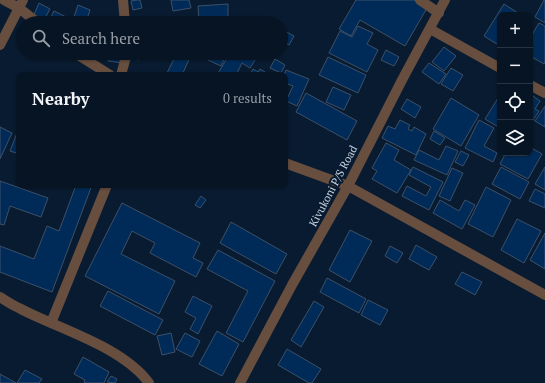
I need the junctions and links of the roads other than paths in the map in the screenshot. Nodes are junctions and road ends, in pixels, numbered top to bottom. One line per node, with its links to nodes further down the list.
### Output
1 (4, 0): 5 (street)
2 (123, 0): 8 (street)
3 (420, 0): 6 (street)
4 (445, 0): 6 (street, Kivukoni P/S Road)
5 (21, 4): 7 (street); 10 (street)
6 (438, 13): 9 (street, Kivukoni P/S Road)
7 (32, 16)
8 (124, 16)
9 (430, 29): 13 (street); 19 (street, Kivukoni P/S Road)
10 (0, 45)
11 (86, 60): 14 (street)
12 (125, 60): 15 (street)
13 (497, 66)
14 (105, 72)
15 (122, 72)
16 (533, 87): 17 (street)
17 (545, 93)
18 (288, 164): 19 (street)
19 (348, 186): 21 (street); 25 (street, Kivukoni P/S Road)
20 (106, 188): 23 (street)
21 (545, 295)
22 (0, 297): 23 (street)
23 (51, 323): 24 (street)
24 (149, 383)
25 (240, 383)

